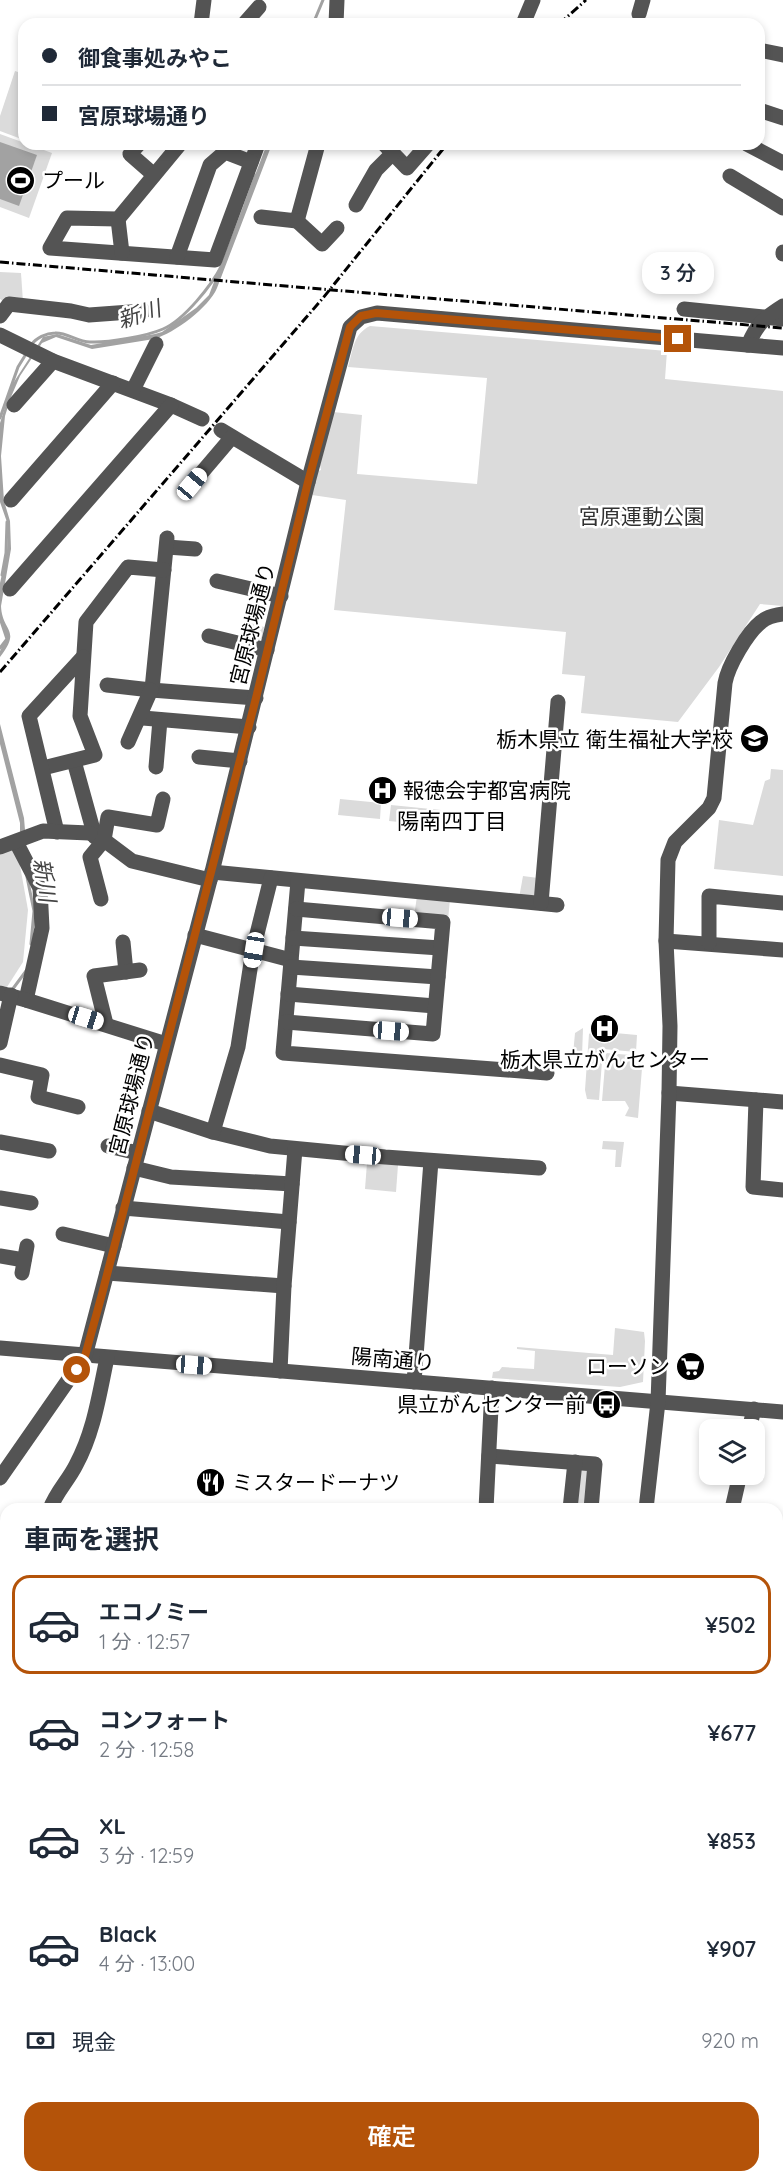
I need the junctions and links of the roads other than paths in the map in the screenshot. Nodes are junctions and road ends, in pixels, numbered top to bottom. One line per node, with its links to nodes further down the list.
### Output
1 (204, 0): 5 (street)
2 (337, 0): 7 (street)
3 (533, 0): 8 (street)
4 (259, 7): 6 (street)
5 (202, 18)
6 (249, 18)
7 (336, 18)
8 (526, 18)
9 (765, 51): 10 (street)
10 (783, 55)
11 (765, 112): 12 (street)
12 (783, 118)
13 (134, 150): 23 (street)
14 (175, 150): 23 (street)
15 (256, 150): 21 (street)
16 (316, 150): 29 (street)
17 (387, 150): 25 (street)
18 (390, 150): 19 (street)
19 (423, 150)
20 (758, 150): 22 (street)
21 (251, 162): 32 (street); 32 (street)
22 (783, 163)
23 (154, 176): 28 (street)
24 (730, 176): 26 (street)
25 (356, 205)
26 (783, 208)
27 (261, 217): 29 (street)
28 (118, 219): 31 (street); 31 (street)
29 (297, 221): 30 (street)
30 (337, 228)
31 (122, 253): 32 (street)
32 (177, 257)
33 (783, 306): 37 (street)
34 (684, 309): 37 (street)
35 (144, 312): 36 (street)
36 (0, 316)
37 (765, 318): 38 (street); 41 (street)
38 (783, 319)
39 (0, 335): 43 (street)
40 (156, 344): 45 (street)
41 (748, 345): 42 (street, 宮原球場通り); 49 (street, 宮原球場通り)
42 (783, 348)
43 (53, 361): 44 (street); 46 (street)
44 (113, 383): 45 (street); 51 (street)
45 (133, 390): 47 (street)
46 (14, 405)
47 (171, 405): 48 (street); 55 (street)
48 (202, 418)
49 (308, 482): 50 (street); 56 (street, 宮原球場通り)
50 (192, 484)
51 (12, 500)
52 (195, 549): 53 (street)
53 (164, 570): 60 (street); 62 (street)
54 (217, 581): 56 (street)
55 (10, 589)
56 (281, 596): 59 (street, 宮原球場通り)
57 (783, 614): 89 (street)
58 (209, 636): 59 (street)
59 (267, 650): 63 (street, 宮原球場通り)
60 (83, 657): 71 (street); 73 (street)
61 (106, 685): 62 (street)
62 (152, 690): 63 (street); 68 (street)
63 (256, 698): 67 (street, 宮原球場通り)
64 (558, 702): 83 (street)
65 (143, 718): 66 (street)
66 (160, 720): 67 (street); 72 (street)
67 (249, 727): 70 (street, 宮原球場通り)
68 (128, 741)
69 (199, 757): 70 (street)
70 (240, 760): 79 (street, 宮原球場通り)
71 (74, 761): 73 (street); 76 (street)
72 (156, 767)
73 (43, 768): 75 (street)
74 (163, 798): 76 (street)
75 (57, 832): 76 (street); 77 (street)
76 (100, 839): 79 (street); 82 (street)
77 (16, 842): 78 (street); 99 (street)
78 (0, 847)
79 (211, 876): 80 (street); 87 (street, 宮原球場通り)
80 (271, 878): 81 (street); 93 (street)
81 (298, 881): 83 (street); 86 (street)
82 (101, 899)
83 (542, 903): 85 (street)
84 (783, 903): 91 (street)
85 (557, 904)
86 (296, 909): 88 (street); 92 (street)
87 (195, 935): 93 (street); 104 (street, 宮原球場通り)
88 (293, 938): 92 (street); 95 (street)
89 (666, 941): 91 (street); 107 (street)
90 (123, 942): 102 (street)
91 (709, 943): 94 (street)
92 (440, 948): 96 (street)
93 (254, 950): 95 (street); 112 (street)
94 (783, 950)
95 (291, 963): 96 (street); 98 (street)
96 (438, 977): 100 (street)
97 (5, 994): 99 (street); 103 (street)
98 (288, 994): 100 (street); 101 (street)
99 (26, 1000): 102 (street)
100 (435, 1006): 101 (street)
101 (286, 1022): 106 (street)
102 (106, 1024): 104 (street)
103 (0, 1043)
104 (166, 1044): 111 (street, 宮原球場通り)
105 (0, 1065): 110 (street)
106 (547, 1073)
107 (669, 1094): 108 (street); 138 (street)
108 (756, 1100): 109 (street); 121 (street)
109 (783, 1102)
110 (78, 1107)
111 (149, 1111): 112 (street); 117 (street, 宮原球場通り)
112 (213, 1132): 115 (street)
113 (0, 1142): 116 (street)
114 (108, 1146): 117 (street)
115 (295, 1149): 118 (street); 120 (street)
116 (49, 1151)
117 (136, 1160): 120 (street); 124 (street, 宮原球場通り)
118 (431, 1161): 119 (street); 136 (street)
119 (538, 1168)
120 (292, 1184): 125 (street)
121 (783, 1190)
122 (0, 1198): 123 (street)
123 (31, 1203)
124 (123, 1208): 125 (street); 127 (street, 宮原球場通り)
125 (289, 1222): 131 (street)
126 (63, 1234): 127 (street)
127 (114, 1246): 130 (street, 宮原球場通り)
128 (0, 1256): 129 (street)
129 (24, 1260)
130 (107, 1273): 131 (street); 133 (street, 宮原球場通り)
131 (284, 1286): 135 (street)
132 (0, 1348): 133 (street, 陽南通り)
133 (85, 1356): 134 (street, 陽南通り); 144 (street)
134 (107, 1358): 135 (street, 陽南通り); 146 (street)
135 (280, 1371): 136 (street, 陽南通り)
136 (414, 1382): 137 (street, 陽南通り)
137 (492, 1388): 138 (street, 陽南通り); 142 (street)
138 (658, 1402): 139 (street, 陽南通り); 150 (street)
139 (754, 1409): 140 (street, 陽南通り); 141 (street)
140 (783, 1412)
141 (752, 1419)
142 (489, 1456): 143 (street); 147 (street)
143 (574, 1462): 148 (street); 149 (street)
144 (0, 1478)
145 (737, 1485): 151 (street)
146 (52, 1503)
147 (486, 1503)
148 (571, 1503)
149 (592, 1503)
150 (647, 1503)
151 (733, 1503)

